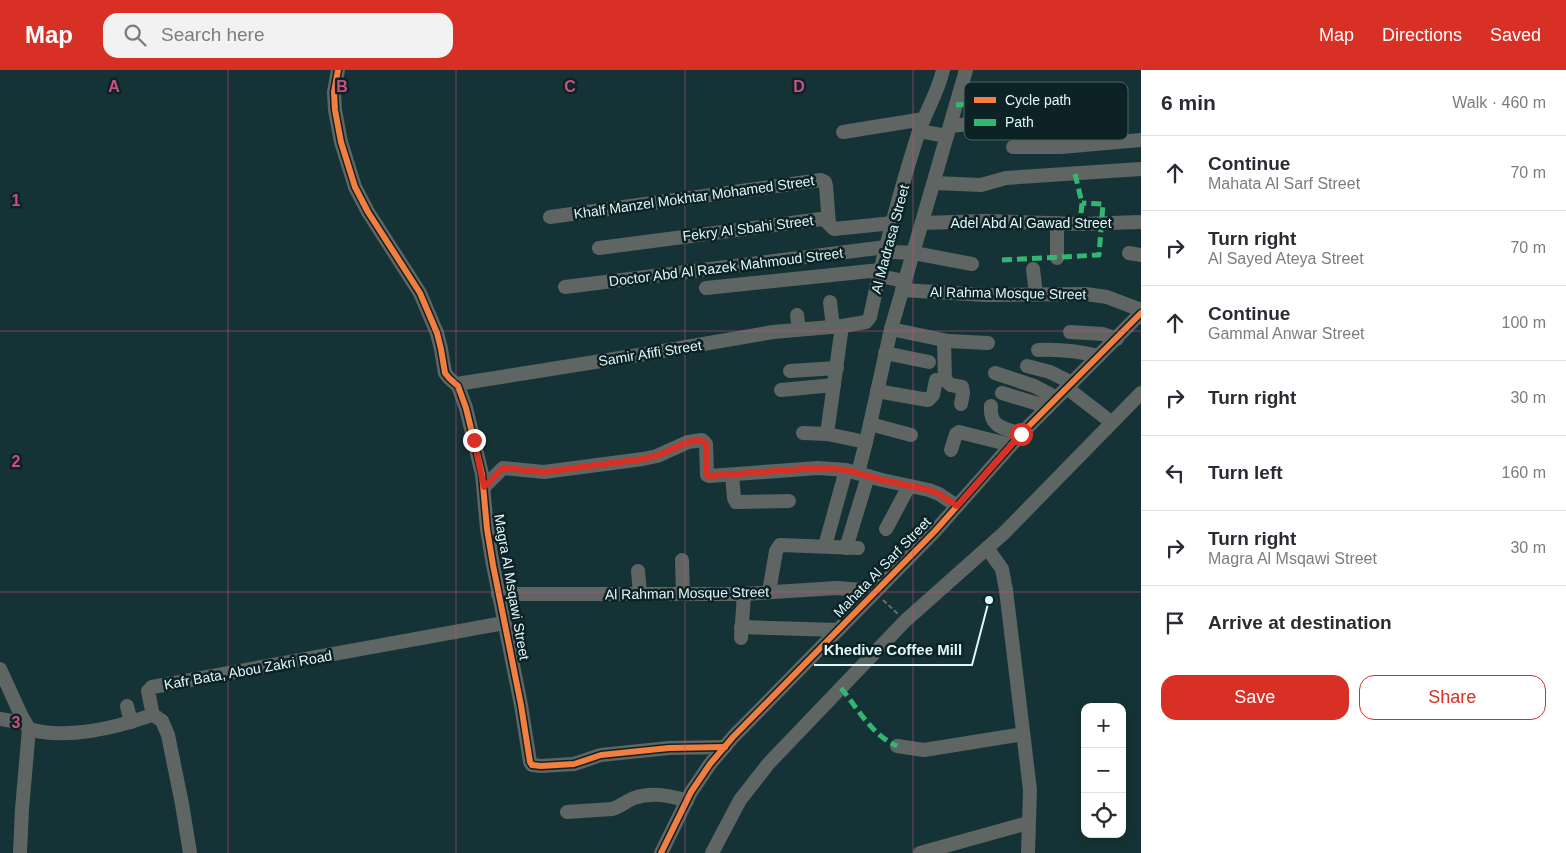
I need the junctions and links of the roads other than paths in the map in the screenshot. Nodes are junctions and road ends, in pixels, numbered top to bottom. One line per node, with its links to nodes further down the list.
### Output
1 (338, 70): 48 (street, Magra Al Msqawi Street)
2 (944, 70): 4 (street, Al Madrasa Street)
3 (966, 70): 6 (street)
4 (922, 125): 6 (street); 7 (street); 14 (street, Al Madrasa Street)
5 (964, 129): 6 (street)
6 (949, 131): 11 (street)
7 (842, 132)
8 (1141, 140): 9 (street)
9 (1013, 147)
10 (1141, 169): 11 (street)
11 (934, 183): 15 (street)
12 (550, 217): 17 (street, Khalf Manzel Mokhtar Mohamed Street)
13 (1141, 222): 16 (street, Adel Abd Al Gawad Street)
14 (893, 223): 17 (street, Fekry Al Sbahi Street); 18 (street, Al Madrasa Street)
15 (922, 223): 16 (street, Adel Abd Al Gawad Street); 20 (street)
16 (1057, 223): 21 (street)
17 (828, 224): 19 (street, Fekry Al Sbahi Street)
18 (886, 247): 20 (street); 24 (street, Al Madrasa Street); 26 (street, Doctor Abd Al Razek Mahmoud Street)
19 (599, 248)
20 (914, 253): 22 (street); 25 (street)
21 (1057, 258)
22 (972, 264)
23 (1034, 269): 28 (street)
24 (879, 273): 25 (street, Al Rahma Mosque Street); 27 (street, Al Rahma Mosque Street); 32 (street, Al Madrasa Street)
25 (903, 286): 28 (street, Al Rahma Mosque Street); 34 (street)
26 (566, 287)
27 (706, 288)
28 (1036, 294): 30 (street, Al Rahma Mosque Street)
29 (830, 302): 32 (street)
30 (1141, 312): 36 (street, Mahata Al Sarf Street)
31 (797, 315): 33 (street)
32 (838, 326): 33 (street, Samir Afifi Street); 44 (street)
33 (798, 329): 48 (street, Samir Afifi Street)
34 (891, 330): 37 (street); 40 (street)
35 (1070, 332): 36 (street)
36 (1117, 339): 41 (street, Mahata Al Sarf Street)
37 (944, 341): 38 (street); 55 (street)
38 (988, 343)
39 (1038, 350): 41 (street)
40 (886, 353): 42 (street); 51 (street)
41 (1099, 356): 54 (street, Mahata Al Sarf Street)
42 (929, 362)
43 (1027, 366): 54 (street)
44 (837, 368): 45 (street); 49 (street)
45 (790, 371)
46 (995, 373): 54 (street)
47 (936, 380): 51 (street)
48 (457, 384): 69 (street, Magra Al Msqawi Street)
49 (834, 385): 50 (street); 60 (street)
50 (781, 390)
51 (878, 391): 58 (street)
52 (1002, 393): 54 (street)
53 (1141, 393): 57 (street)
54 (1064, 394): 57 (street); 61 (street, Mahata Al Sarf Street)
55 (961, 404)
56 (991, 406): 61 (street)
57 (1107, 419): 74 (street)
58 (870, 424): 62 (street); 63 (street)
59 (803, 433): 60 (street)
60 (827, 434): 63 (street)
61 (1021, 434): 64 (street, Mahata Al Sarf Street)
62 (910, 435)
63 (866, 442): 66 (street)
64 (1011, 445): 65 (street); 71 (street, Mahata Al Sarf Street)
65 (951, 450)
66 (858, 473): 67 (street); 68 (street); 73 (street); 73 (street)
67 (732, 475): 69 (street); 70 (street)
68 (909, 486): 71 (street); 72 (street)
69 (484, 487): 80 (street, Magra Al Msqawi Street)
70 (789, 501)
71 (957, 506): 82 (street, Mahata Al Sarf Street)
72 (886, 529)
73 (825, 546): 77 (street)
74 (987, 548): 91 (street); 100 (street)
75 (682, 560): 79 (street)
76 (638, 571): 78 (street)
77 (769, 592): 81 (street, Al Rahman Mosque Street); 82 (street, Al Rahman Mosque Street)
78 (640, 593): 79 (street, Al Rahman Mosque Street); 80 (street, Al Rahman Mosque Street)
79 (683, 593): 81 (street, Al Rahman Mosque Street)
80 (498, 594): 83 (street, Magra Al Msqawi Street)
81 (744, 594): 84 (street)
82 (877, 594): 84 (street, Mahata Al Sarf Street)
83 (504, 623): 87 (street, Kafr Bata, Abou Zakri Road); 93 (street, Magra Al Msqawi Street)
84 (838, 630): 93 (street, Mahata Al Sarf Street)
85 (0, 669): 90 (street)
86 (127, 706): 89 (street)
87 (152, 714): 89 (street); 98 (street)
88 (0, 719): 90 (street)
89 (131, 722): 90 (street)
90 (27, 726): 97 (street)
91 (1023, 734): 92 (street); 96 (street)
92 (897, 746)
93 (725, 747): 94 (street, Mahata Al Sarf Street)
94 (686, 801): 95 (street); 99 (street, Mahata Al Sarf Street)
95 (567, 812)
96 (1028, 823): 101 (street); 102 (street)
97 (20, 853)
98 (190, 853)
99 (661, 853)
100 (712, 853)
101 (920, 853)
102 (1028, 853)

